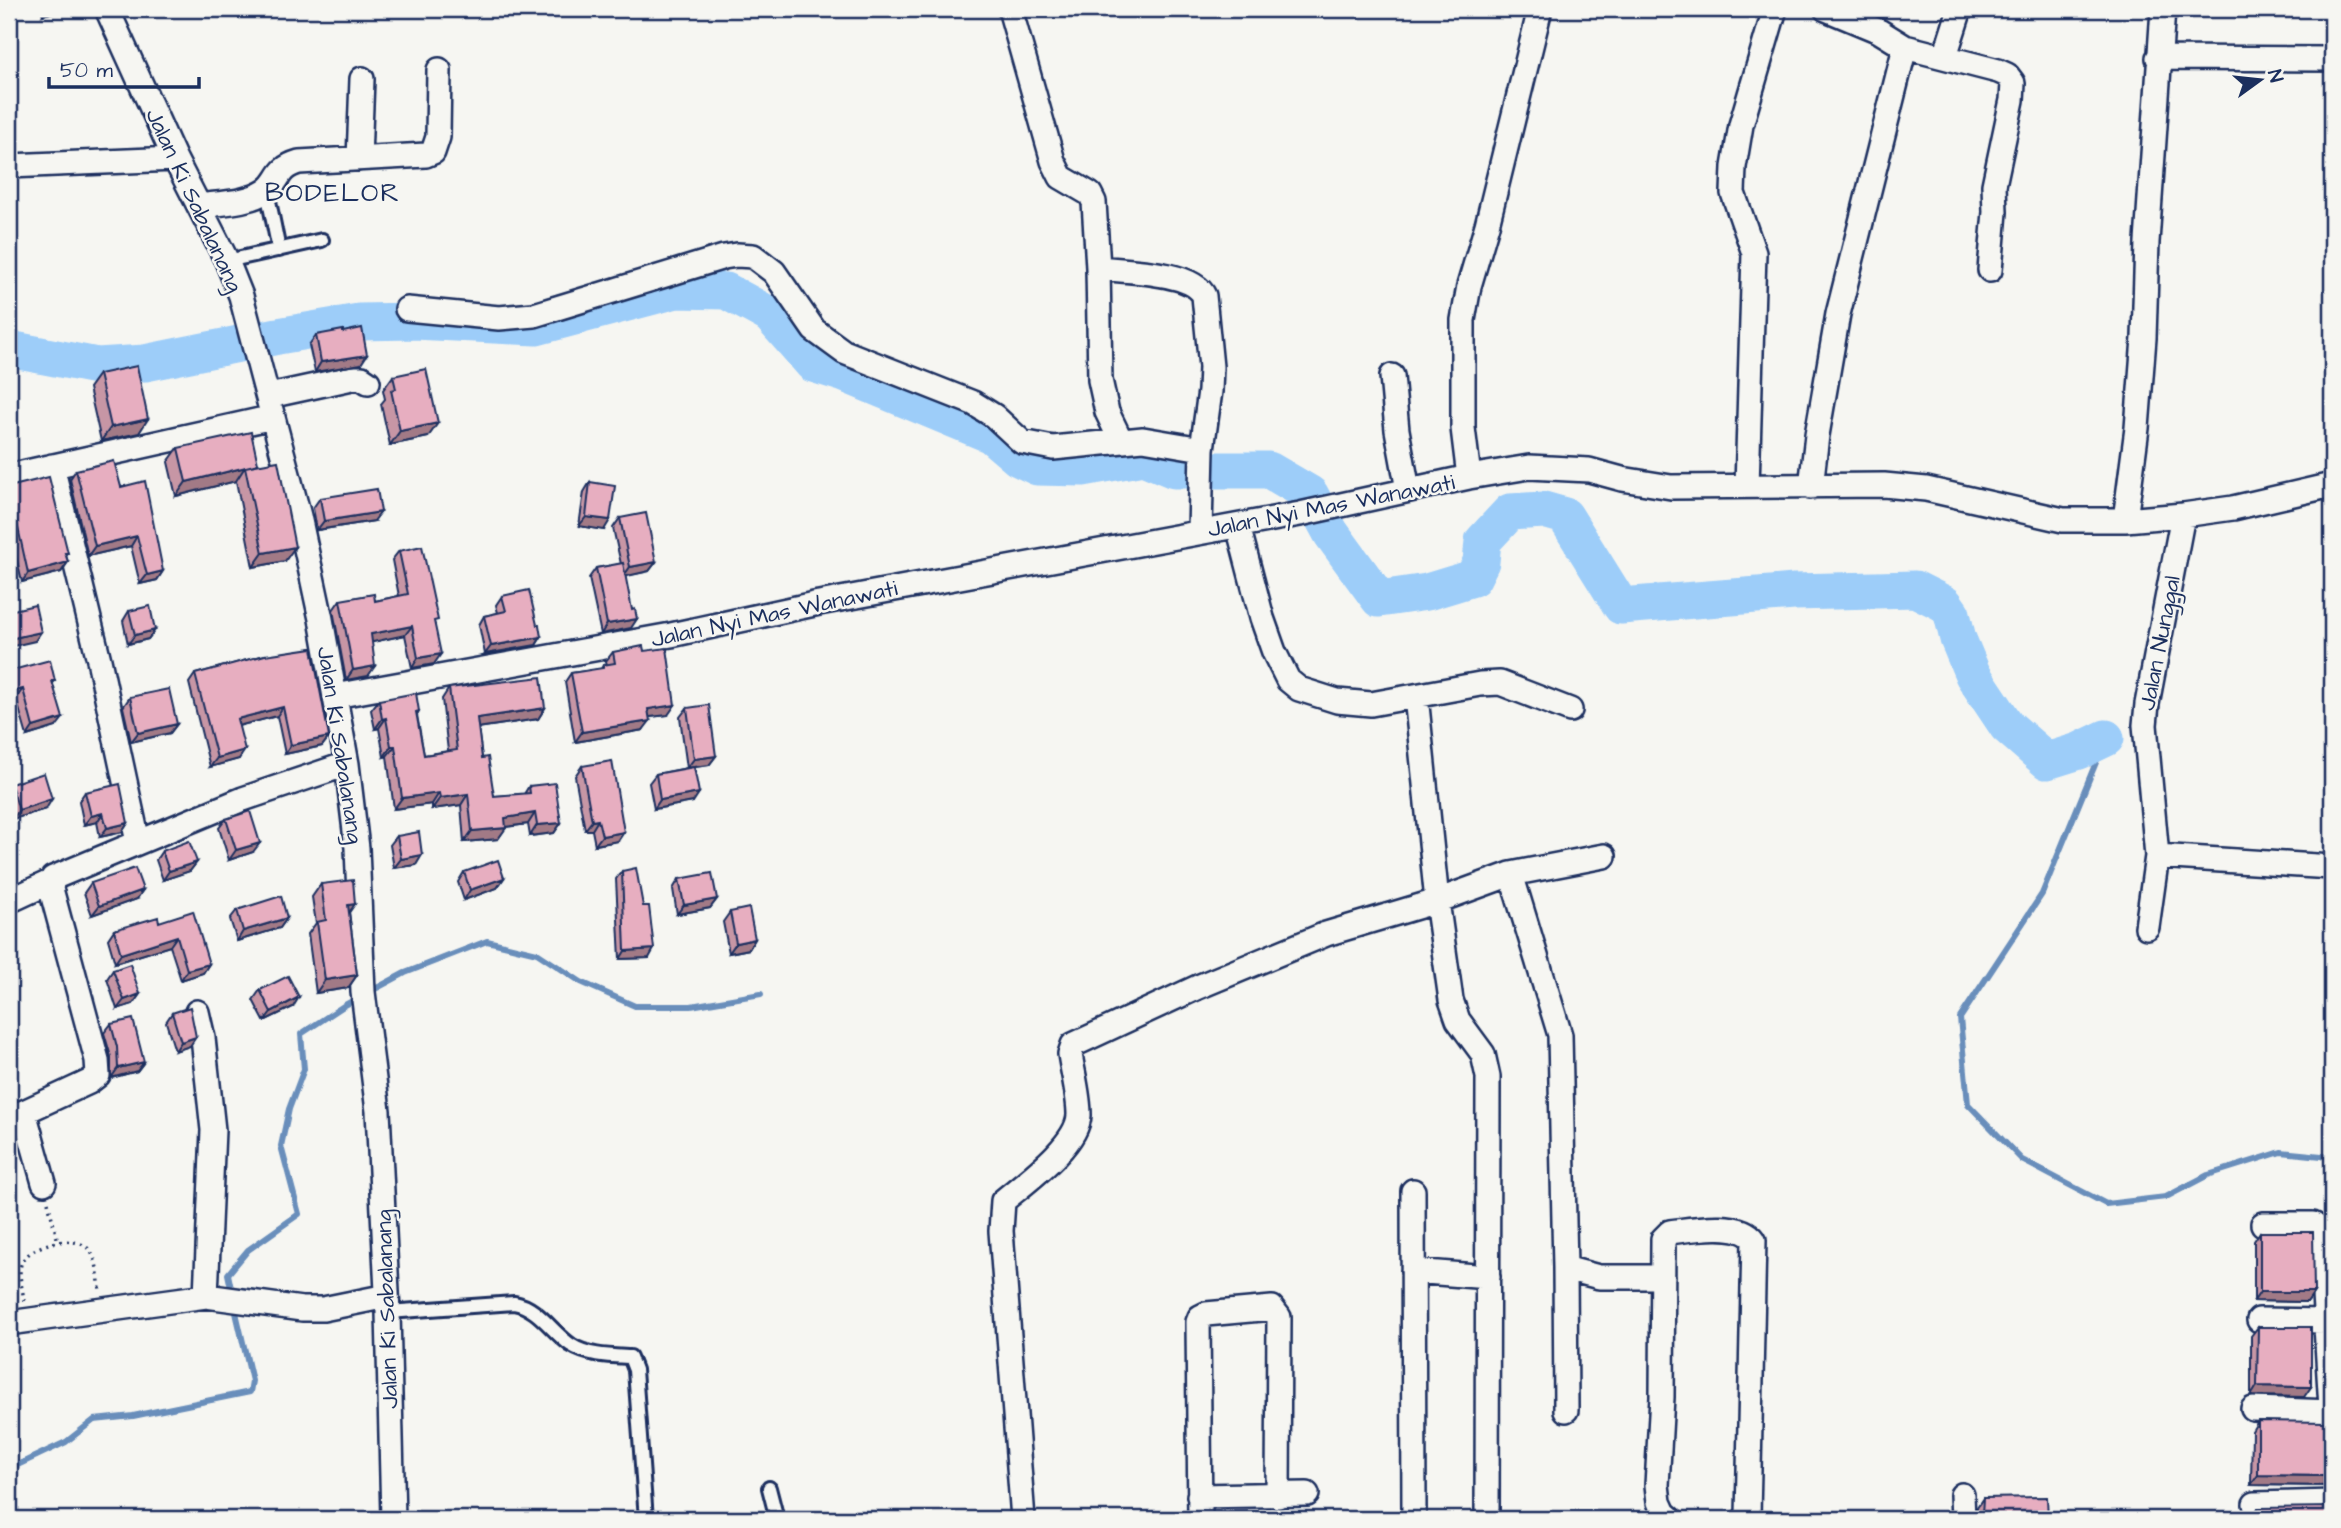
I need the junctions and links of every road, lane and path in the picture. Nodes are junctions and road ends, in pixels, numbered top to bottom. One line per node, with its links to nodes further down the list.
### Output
1 (107, 9): 14 (street, Jalan Ki Sabalanang)
2 (1010, 9): 22 (street)
3 (1540, 9): 32 (street)
4 (1775, 9): 34 (street)
5 (1826, 9): 8 (street)
6 (1960, 9): 9 (street)
7 (2163, 9): 10 (street)
8 (1905, 47): 9 (street); 35 (street)
9 (1945, 56): 23 (street)
10 (2158, 58): 11 (street); 38 (street)
11 (2332, 59)
12 (439, 70): 15 (street)
13 (362, 79): 15 (street)
14 (176, 159): 16 (street); 18 (street, Jalan Ki Sabalanang)
15 (359, 159): 17 (street)
16 (9, 166)
17 (267, 191): 18 (street); 20 (lane)
18 (199, 206): 21 (street, Jalan Ki Sabalanang)
19 (322, 240): 20 (lane)
20 (279, 250): 21 (lane)
21 (227, 261): 27 (street, Jalan Ki Sabalanang)
22 (1098, 268): 28 (street); 29 (street)
23 (1990, 270)
24 (407, 309): 28 (street)
25 (1392, 376): 36 (street)
26 (368, 382): 27 (street)
27 (271, 406): 30 (street); 41 (street, Jalan Ki Sabalanang)
28 (1121, 441): 29 (street)
29 (1202, 453): 40 (street)
30 (52, 466): 31 (street); 45 (street)
31 (9, 477)
32 (1469, 477): 34 (street, Jalan Nyi Mas Wanawati); 36 (street, Jalan Nyi Mas Wanawati)
33 (2332, 485): 37 (street, Jalan Nyi Mas Wanawati)
34 (1747, 486): 35 (street, Jalan Nyi Mas Wanawati)
35 (1811, 487): 38 (street, Jalan Nyi Mas Wanawati)
36 (1408, 490): 39 (street, Jalan Nyi Mas Wanawati)
37 (2183, 515): 38 (street, Jalan Nyi Mas Wanawati); 47 (street, Jalan Nunggal)
38 (2125, 520)
39 (1238, 526): 40 (street, Jalan Nyi Mas Wanawati); 42 (street)
40 (1200, 531): 41 (street, Jalan Nyi Mas Wanawati)
41 (335, 696): 44 (street, Jalan Ki Sabalanang)
42 (1416, 696): 43 (street); 52 (street)
43 (1570, 710)
44 (347, 764): 45 (street); 65 (street, Jalan Ki Sabalanang)
45 (138, 842): 50 (street)
46 (1604, 856): 49 (street)
47 (2157, 856): 48 (street); 53 (street, Jalan Nunggal)
48 (2332, 867)
49 (1511, 874): 52 (street); 60 (street)
50 (50, 882): 51 (street); 55 (street)
51 (9, 901)
52 (1437, 901): 62 (street); 83 (street)
53 (2147, 928)
54 (197, 1012): 64 (street)
55 (16, 1114): 56 (street)
56 (44, 1183): 59 (path)
57 (1413, 1191): 61 (street)
58 (2263, 1224): 69 (street)
59 (58, 1242): 66 (path); 68 (path)
60 (1566, 1268): 63 (street); 71 (street)
61 (1413, 1271): 62 (street); 84 (street)
62 (1488, 1277): 85 (street)
63 (1663, 1277): 86 (street); 87 (street)
64 (226, 1298): 65 (street); 66 (street)
65 (387, 1304): 80 (street, Jalan Ki Sabalanang); 81 (lane)
66 (102, 1308): 68 (street)
67 (2259, 1320): 69 (street)
68 (17, 1321)
69 (2325, 1321): 72 (street)
70 (2253, 1409): 72 (street)
71 (1566, 1410)
72 (2332, 1416)
73 (769, 1488): 82 (lane)
74 (1307, 1494): 76 (street)
75 (1962, 1495): 88 (street)
76 (1278, 1496): 79 (street); 79 (street)
77 (2332, 1502): 78 (street)
78 (2255, 1504)
79 (1200, 1508)
80 (393, 1519)
81 (646, 1519)
82 (777, 1519)
83 (1023, 1519)
84 (1414, 1519)
85 (1487, 1519)
86 (1671, 1519)
87 (1744, 1519)
88 (1963, 1519)

